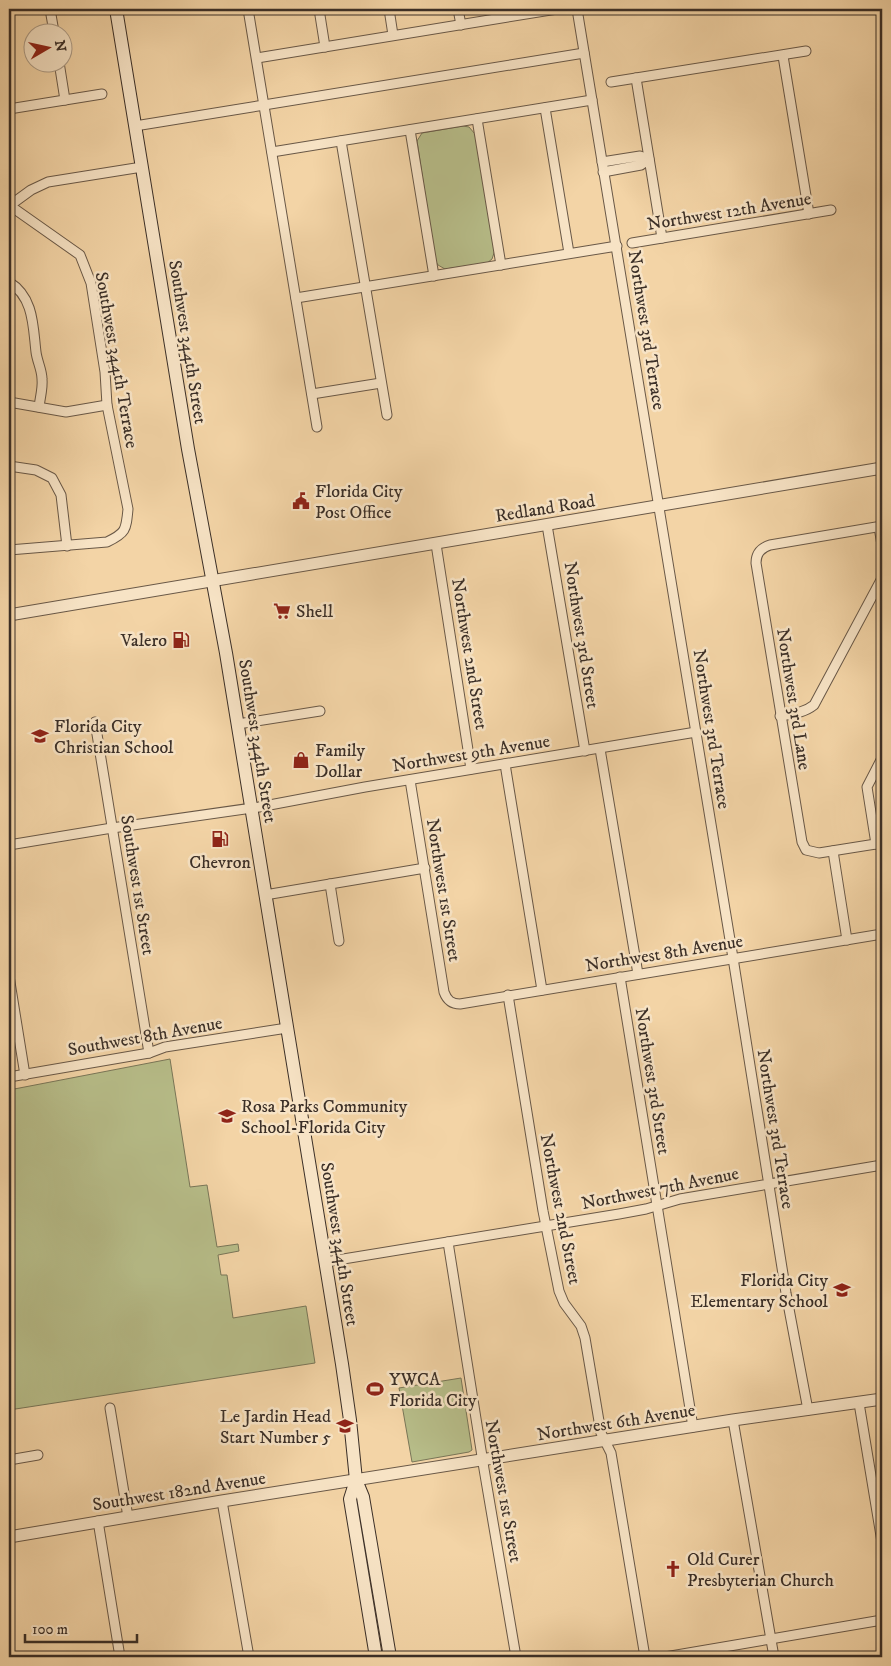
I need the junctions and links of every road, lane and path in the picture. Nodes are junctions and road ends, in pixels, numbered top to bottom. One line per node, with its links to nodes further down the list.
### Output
1 (50, 9): 10 (street)
2 (116, 9): 28 (main road, Southwest 344th Street)
3 (248, 9): 17 (street)
4 (319, 9): 13 (street)
5 (389, 9): 12 (street)
6 (458, 9): 11 (street)
7 (557, 9): 9 (street)
8 (577, 9): 15 (street, Northwest 3rd Terrace)
9 (528, 11): 11 (street)
10 (52, 22)
11 (461, 25): 12 (street)
12 (393, 36): 13 (street)
13 (325, 47): 17 (street)
14 (806, 52): 16 (street)
15 (584, 53): 23 (street, Northwest 3rd Terrace); 24 (street)
16 (783, 56): 19 (street); 38 (street)
17 (257, 58): 24 (street)
18 (61, 72): 22 (street)
19 (636, 78): 20 (street); 32 (street)
20 (611, 82)
21 (102, 94): 22 (street)
22 (65, 100): 26 (street)
23 (592, 100): 25 (street); 33 (street, Northwest 3rd Terrace)
24 (265, 105): 28 (street); 31 (street)
25 (545, 108): 27 (street); 42 (street)
26 (9, 109)
27 (477, 119): 29 (street); 43 (street)
28 (135, 126): 34 (main road, Southwest 344th Street)
29 (410, 130): 30 (street); 44 (street)
30 (341, 141): 31 (street); 46 (street)
31 (272, 152): 47 (street)
32 (649, 159): 33 (street); 35 (street); 39 (street)
33 (602, 162): 35 (street, Northwest 3rd Terrace)
34 (142, 167): 36 (street); 65 (main road, Southwest 344th Street)
35 (604, 172): 41 (street, Northwest 3rd Terrace)
36 (9, 206): 51 (street, Southwest 344th Terrace)
37 (830, 210): 38 (street, Northwest 12th Avenue)
38 (809, 214): 39 (street, Northwest 12th Avenue)
39 (662, 238): 40 (street, Northwest 12th Avenue)
40 (632, 243)
41 (617, 246): 42 (street); 57 (street, Northwest 3rd Terrace)
42 (569, 254): 43 (street)
43 (501, 265): 44 (street)
44 (434, 276): 46 (street)
45 (9, 282): 52 (street)
46 (365, 287): 47 (street); 48 (street)
47 (296, 298): 49 (street)
48 (381, 383): 49 (street); 53 (street)
49 (312, 394): 54 (street)
50 (9, 402): 52 (street)
51 (107, 405): 52 (street); 62 (street, Southwest 344th Terrace)
52 (39, 407)
53 (387, 415)
54 (317, 427)
55 (9, 466): 62 (street)
56 (882, 468): 57 (street, Redland Road)
57 (659, 506): 58 (street, Redland Road); 71 (street, Northwest 3rd Terrace)
58 (547, 525): 60 (street, Redland Road); 73 (street, Northwest 3rd Street)
59 (881, 527): 61 (street); 68 (street, Northwest 3rd Lane)
60 (436, 544): 65 (street, Redland Road); 76 (street, Northwest 2nd Street)
61 (882, 545)
62 (67, 546): 63 (street)
63 (9, 550)
64 (882, 578): 68 (street)
65 (213, 581): 66 (street, Redland Road); 70 (main road, Southwest 344th Street)
66 (9, 615)
67 (320, 712): 70 (street)
68 (780, 716): 82 (street, Northwest 3rd Lane)
69 (95, 722): 79 (street, Southwest 1st Street)
70 (238, 724): 78 (main road, Southwest 344th Street)
71 (696, 732): 72 (street, Northwest 9th Avenue); 89 (street, Northwest 3rd Terrace)
72 (600, 748): 73 (street, Northwest 9th Avenue); 90 (street)
73 (585, 751): 75 (street, Northwest 9th Avenue)
74 (882, 758): 80 (street)
75 (504, 764): 76 (street, Northwest 9th Avenue); 93 (street)
76 (471, 770): 77 (street, Northwest 9th Avenue)
77 (410, 780): 78 (street, Northwest 9th Avenue); 83 (street, Northwest 1st Street)
78 (251, 808): 79 (street, Northwest 9th Avenue); 85 (main road, Southwest 344th Street)
79 (112, 828): 81 (street, Northwest 9th Avenue); 97 (street, Southwest 1st Street)
80 (879, 844): 82 (street)
81 (9, 845)
82 (833, 851): 87 (street)
83 (425, 868): 84 (street); 95 (street, Northwest 1st Street)
84 (330, 884): 85 (street); 88 (street)
85 (265, 895): 96 (main road, Southwest 344th Street)
86 (882, 934): 87 (street, Northwest 8th Avenue)
87 (847, 940): 89 (street, Northwest 8th Avenue)
88 (339, 941)
89 (733, 958): 90 (street, Northwest 8th Avenue); 101 (street, Northwest 3rd Terrace)
90 (638, 974): 92 (street, Northwest 8th Avenue)
91 (9, 976): 98 (street)
92 (620, 977): 93 (street, Northwest 8th Avenue); 102 (street, Northwest 3rd Street)
93 (542, 990): 94 (street, Northwest 8th Avenue)
94 (508, 995): 95 (street, Northwest 8th Avenue); 103 (street, Northwest 2nd Street)
95 (451, 1002)
96 (287, 1028): 97 (street, Southwest 8th Avenue); 105 (main road, Southwest 344th Street)
97 (150, 1053): 98 (street, Southwest 8th Avenue)
98 (25, 1074): 99 (street, Southwest 8th Avenue)
99 (9, 1077)
100 (882, 1165): 101 (street, Northwest 7th Avenue)
101 (769, 1184): 102 (street, Northwest 7th Avenue); 109 (street, Northwest 3rd Terrace)
102 (657, 1205): 103 (street, Northwest 7th Avenue); 111 (street, Northwest 3rd Street)
103 (547, 1226): 104 (street, Northwest 7th Avenue); 112 (street, Northwest 2nd Street)
104 (448, 1242): 105 (street, Northwest 7th Avenue); 115 (street, Northwest 1st Street)
105 (325, 1262): 116 (main road, Southwest 344th Street)
106 (882, 1400): 107 (street, Northwest 6th Avenue)
107 (859, 1403): 109 (street, Northwest 6th Avenue); 121 (street)
108 (110, 1408): 118 (street)
109 (808, 1410): 110 (street, Northwest 6th Avenue)
110 (733, 1420): 111 (street, Northwest 6th Avenue); 123 (street)
111 (693, 1427): 112 (street, Northwest 6th Avenue)
112 (605, 1442): 115 (street, Northwest 6th Avenue); 129 (street, Northwest 2nd Street)
113 (38, 1455): 114 (street)
114 (9, 1460)
115 (482, 1461): 116 (street, Northwest 6th Avenue); 128 (street, Northwest 1st Street)
116 (356, 1480): 117 (street, Southwest 182nd Avenue); 126 (main road, Southwest 344th Street); 127 (main road, Southwest 344th Street)
117 (222, 1501): 118 (street, Southwest 182nd Avenue); 125 (street)
118 (128, 1517): 119 (street, Southwest 182nd Avenue)
119 (98, 1521): 120 (street, Southwest 182nd Avenue); 124 (street)
120 (9, 1536)
121 (882, 1542)
122 (882, 1620): 123 (street)
123 (771, 1639): 130 (street); 131 (street)
124 (120, 1657)
125 (249, 1657)
126 (376, 1657)
127 (390, 1657)
128 (516, 1657)
129 (645, 1657)
130 (665, 1657)
131 (774, 1657)

